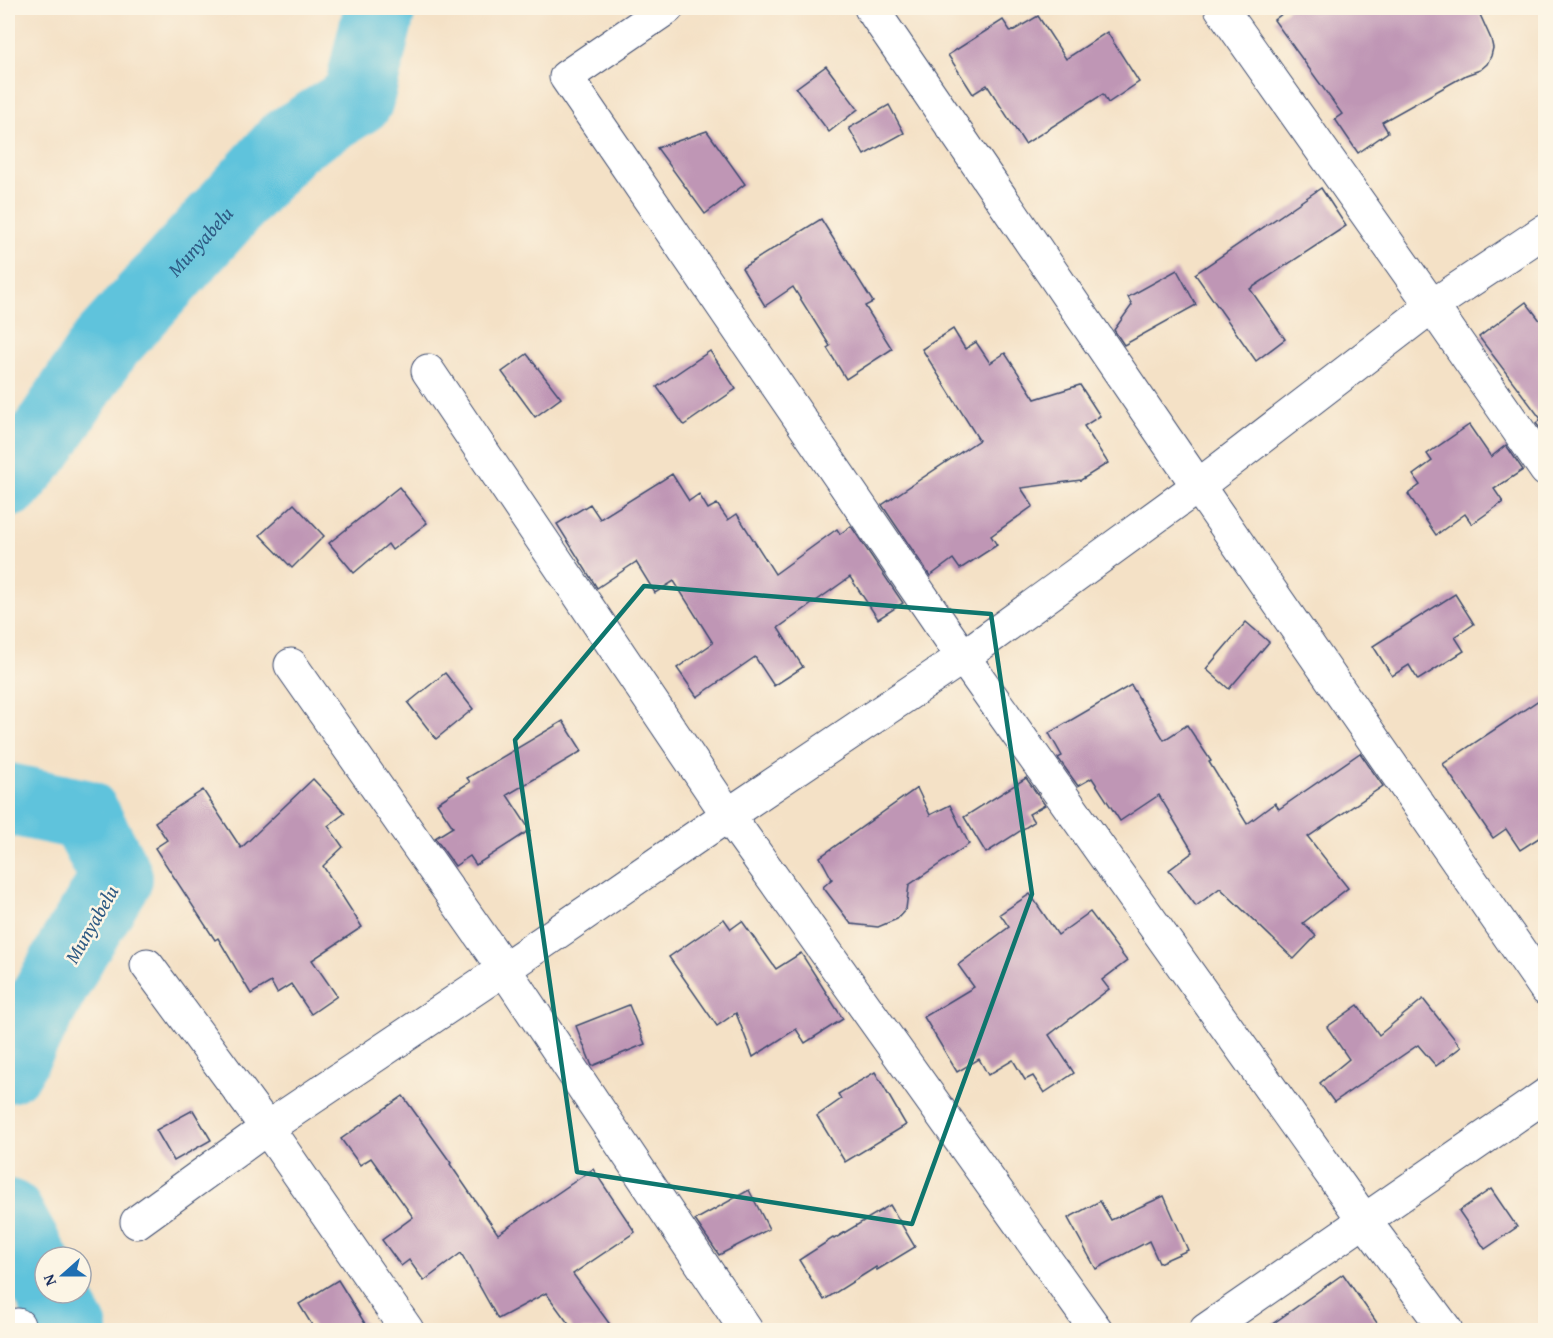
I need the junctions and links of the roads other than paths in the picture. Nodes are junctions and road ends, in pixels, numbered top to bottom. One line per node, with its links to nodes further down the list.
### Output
1 (667, 8): 9 (street)
2 (870, 8): 8 (street)
3 (1221, 8): 5 (street)
4 (1545, 230): 5 (street)
5 (1432, 306): 7 (street); 8 (street)
6 (428, 371): 11 (street)
7 (1545, 470)
8 (1198, 486): 9 (street); 14 (street)
9 (963, 657): 11 (street); 17 (street)
10 (291, 665): 13 (street)
11 (728, 815): 13 (street); 21 (street)
12 (147, 965): 16 (street)
13 (504, 969): 16 (street); 20 (street)
14 (1545, 988)
15 (1545, 1095): 17 (street)
16 (267, 1128): 18 (street); 19 (street)
17 (1364, 1220): 22 (street); 23 (street)
18 (137, 1222)
19 (407, 1330)
20 (746, 1330)
21 (1096, 1330)
22 (1206, 1330)
23 (1446, 1330)

